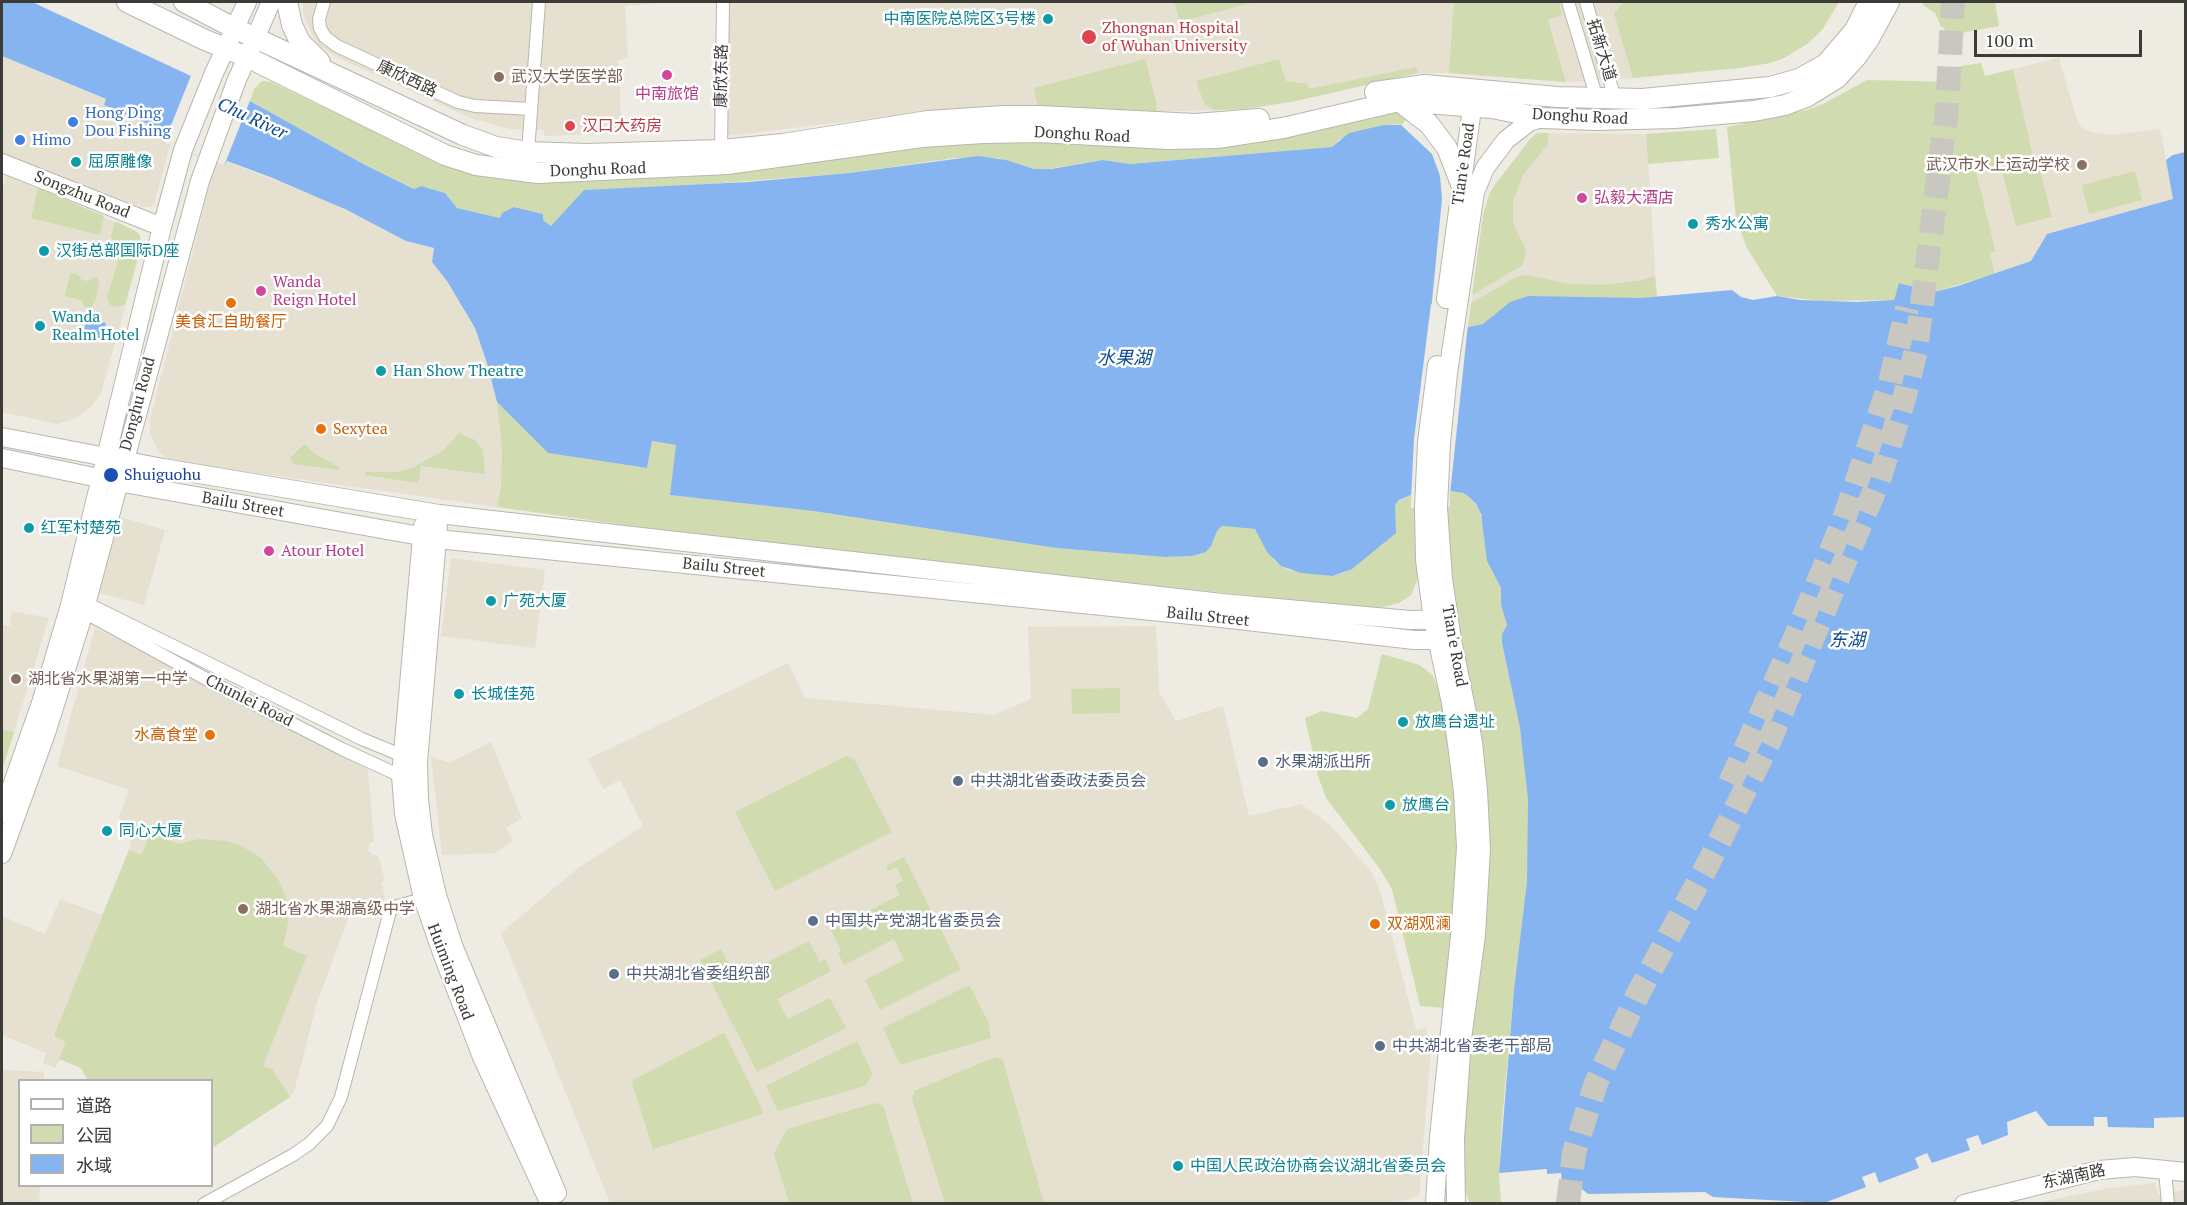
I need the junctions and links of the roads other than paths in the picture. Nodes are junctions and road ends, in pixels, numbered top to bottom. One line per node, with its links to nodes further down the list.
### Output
1 (127, 2): 15 (main road)
2 (184, 2): 13 (main road)
3 (247, 2): 13 (main road, Donghu Road)
4 (287, 2): 17 (main road)
5 (324, 2): 21 (street, 康欣西路)
6 (539, 2): 21 (street)
7 (723, 2): 23 (street, 康欣东路)
8 (1568, 2): 19 (street, 拓新大道)
9 (1586, 2): 19 (street, 拓新大道)
10 (1869, 2): 19 (main road, Donghu Road)
11 (1889, 2): 22 (main road, Donghu Road)
12 (268, 9): 14 (main road)
13 (234, 28): 14 (main road); 15 (main road, Donghu Road)
14 (255, 38): 16 (main road, Donghu Road); 17 (main road, Donghu Road)
15 (225, 48): 16 (main road); 27 (main road, Donghu Road)
16 (247, 57): 20 (main road, Donghu Road); 31 (main road, Donghu Road)
17 (350, 82): 24 (main road, Donghu Road)
18 (1473, 98): 19 (main road, Donghu Road); 20 (main road, Donghu Road); 22 (main road, Donghu Road); 23 (main road, Donghu Road); 26 (main road, Tian'e Road)
19 (1606, 99)
20 (1399, 101): 26 (main road)
21 (531, 110): 24 (street)
22 (1542, 118): 28 (main road, Tian'e Road)
23 (721, 150): 24 (main road, Donghu Road)
24 (528, 152)
25 (2, 165): 27 (main road, Songzhu Road)
26 (1461, 184): 28 (main road, Tian'e Road)
27 (162, 227): 31 (main road, Donghu Road)
28 (1451, 307): 36 (main road, Tian'e Road)
29 (2, 437): 31 (main road, Bailu Street)
30 (2, 458): 32 (main road, Bailu Street)
31 (115, 459): 32 (main road, Donghu Road); 33 (main road, Bailu Street)
32 (110, 481): 34 (main road, Bailu Street); 35 (main road, Donghu Road); 40 (main road, Donghu Road)
33 (431, 513): 34 (main road, Huiming Road); 36 (main road, Bailu Street)
34 (429, 538): 37 (main road, Bailu Street); 38 (main road, Huiming Road)
35 (85, 608): 38 (street, Chunlei Road); 39 (street, Chunlei Road); 41 (main road, Donghu Road)
36 (1440, 619): 37 (main road, Tian'e Road)
37 (1444, 640): 48 (main road, Tian'e Road); 49 (main road, Tian'e Road)
38 (410, 759): 39 (main road, Huiming Road)
39 (409, 780): 42 (main road, Huiming Road)
40 (2, 814)
41 (2, 854)
42 (430, 896): 45 (street); 46 (main road, Huiming Road); 47 (main road, Huiming Road)
43 (2165, 1170): 44 (main road, 东湖南路); 50 (main road, 东湖南路); 51 (street)
44 (2186, 1172)
45 (204, 1203)
46 (550, 1203)
47 (561, 1203)
48 (1435, 1203)
49 (1456, 1203)
50 (1964, 1203)
51 (2168, 1203)

